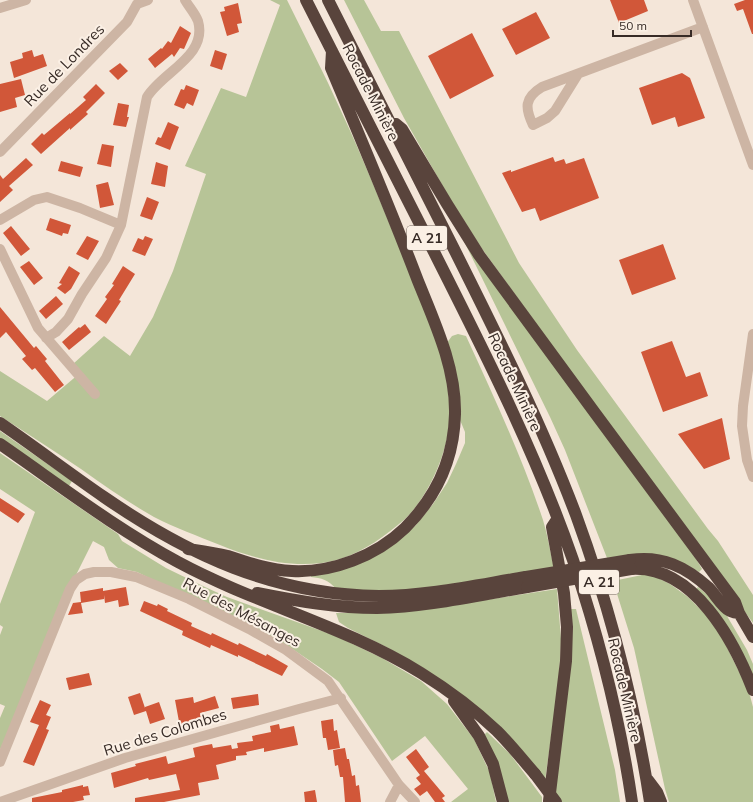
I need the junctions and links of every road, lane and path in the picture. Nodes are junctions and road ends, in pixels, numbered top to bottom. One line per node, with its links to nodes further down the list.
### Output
1 (26, 0): 8 (street)
2 (148, 0): 7 (street, Rue de Londres)
3 (185, 0): 16 (street)
4 (306, 0): 10 (highway, Rocade Minière / A 21)
5 (328, 0): 12 (highway, Rocade Minière / A 21)
6 (693, 0): 9 (street)
7 (136, 2): 13 (street, Rue de Londres)
8 (0, 8)
9 (703, 27): 11 (street); 14 (street)
10 (332, 50): 24 (highway, Rocade Minière / A 21); 25 (highway)
11 (578, 74): 11 (street)
12 (385, 114): 29 (highway); 35 (highway, Rocade Minière / A 21)
13 (0, 152)
14 (753, 165)
15 (0, 220): 16 (street)
16 (121, 225): 19 (street)
17 (0, 249): 19 (street)
18 (753, 334): 23 (street)
19 (46, 338): 20 (street)
20 (95, 394)
21 (0, 423): 25 (highway)
22 (0, 444): 28 (highway)
23 (753, 477)
24 (557, 520): 41 (highway); 43 (highway, Rocade Minière / A 21)
25 (188, 549): 27 (highway)
26 (631, 564): 27 (highway, bridge); 29 (highway); 32 (highway)
27 (526, 582): 28 (highway)
28 (232, 588): 31 (highway)
29 (739, 613): 30 (highway)
30 (753, 637)
31 (446, 690): 40 (highway); 42 (highway, bridge)
32 (753, 690)
33 (341, 698): 34 (street, Rue des Mésanges); 36 (street, Rue des Mésanges); 37 (street, Rue des Colombes)
34 (0, 762)
35 (646, 778): 44 (highway, Rocade Minière / A 21); 45 (highway)
36 (399, 785): 38 (street); 39 (street, Rue des Mésanges)
37 (0, 802)
38 (390, 802)
39 (415, 802)
40 (503, 802)
41 (549, 802)
42 (556, 802)
43 (632, 802)
44 (650, 802)
45 (661, 802)

